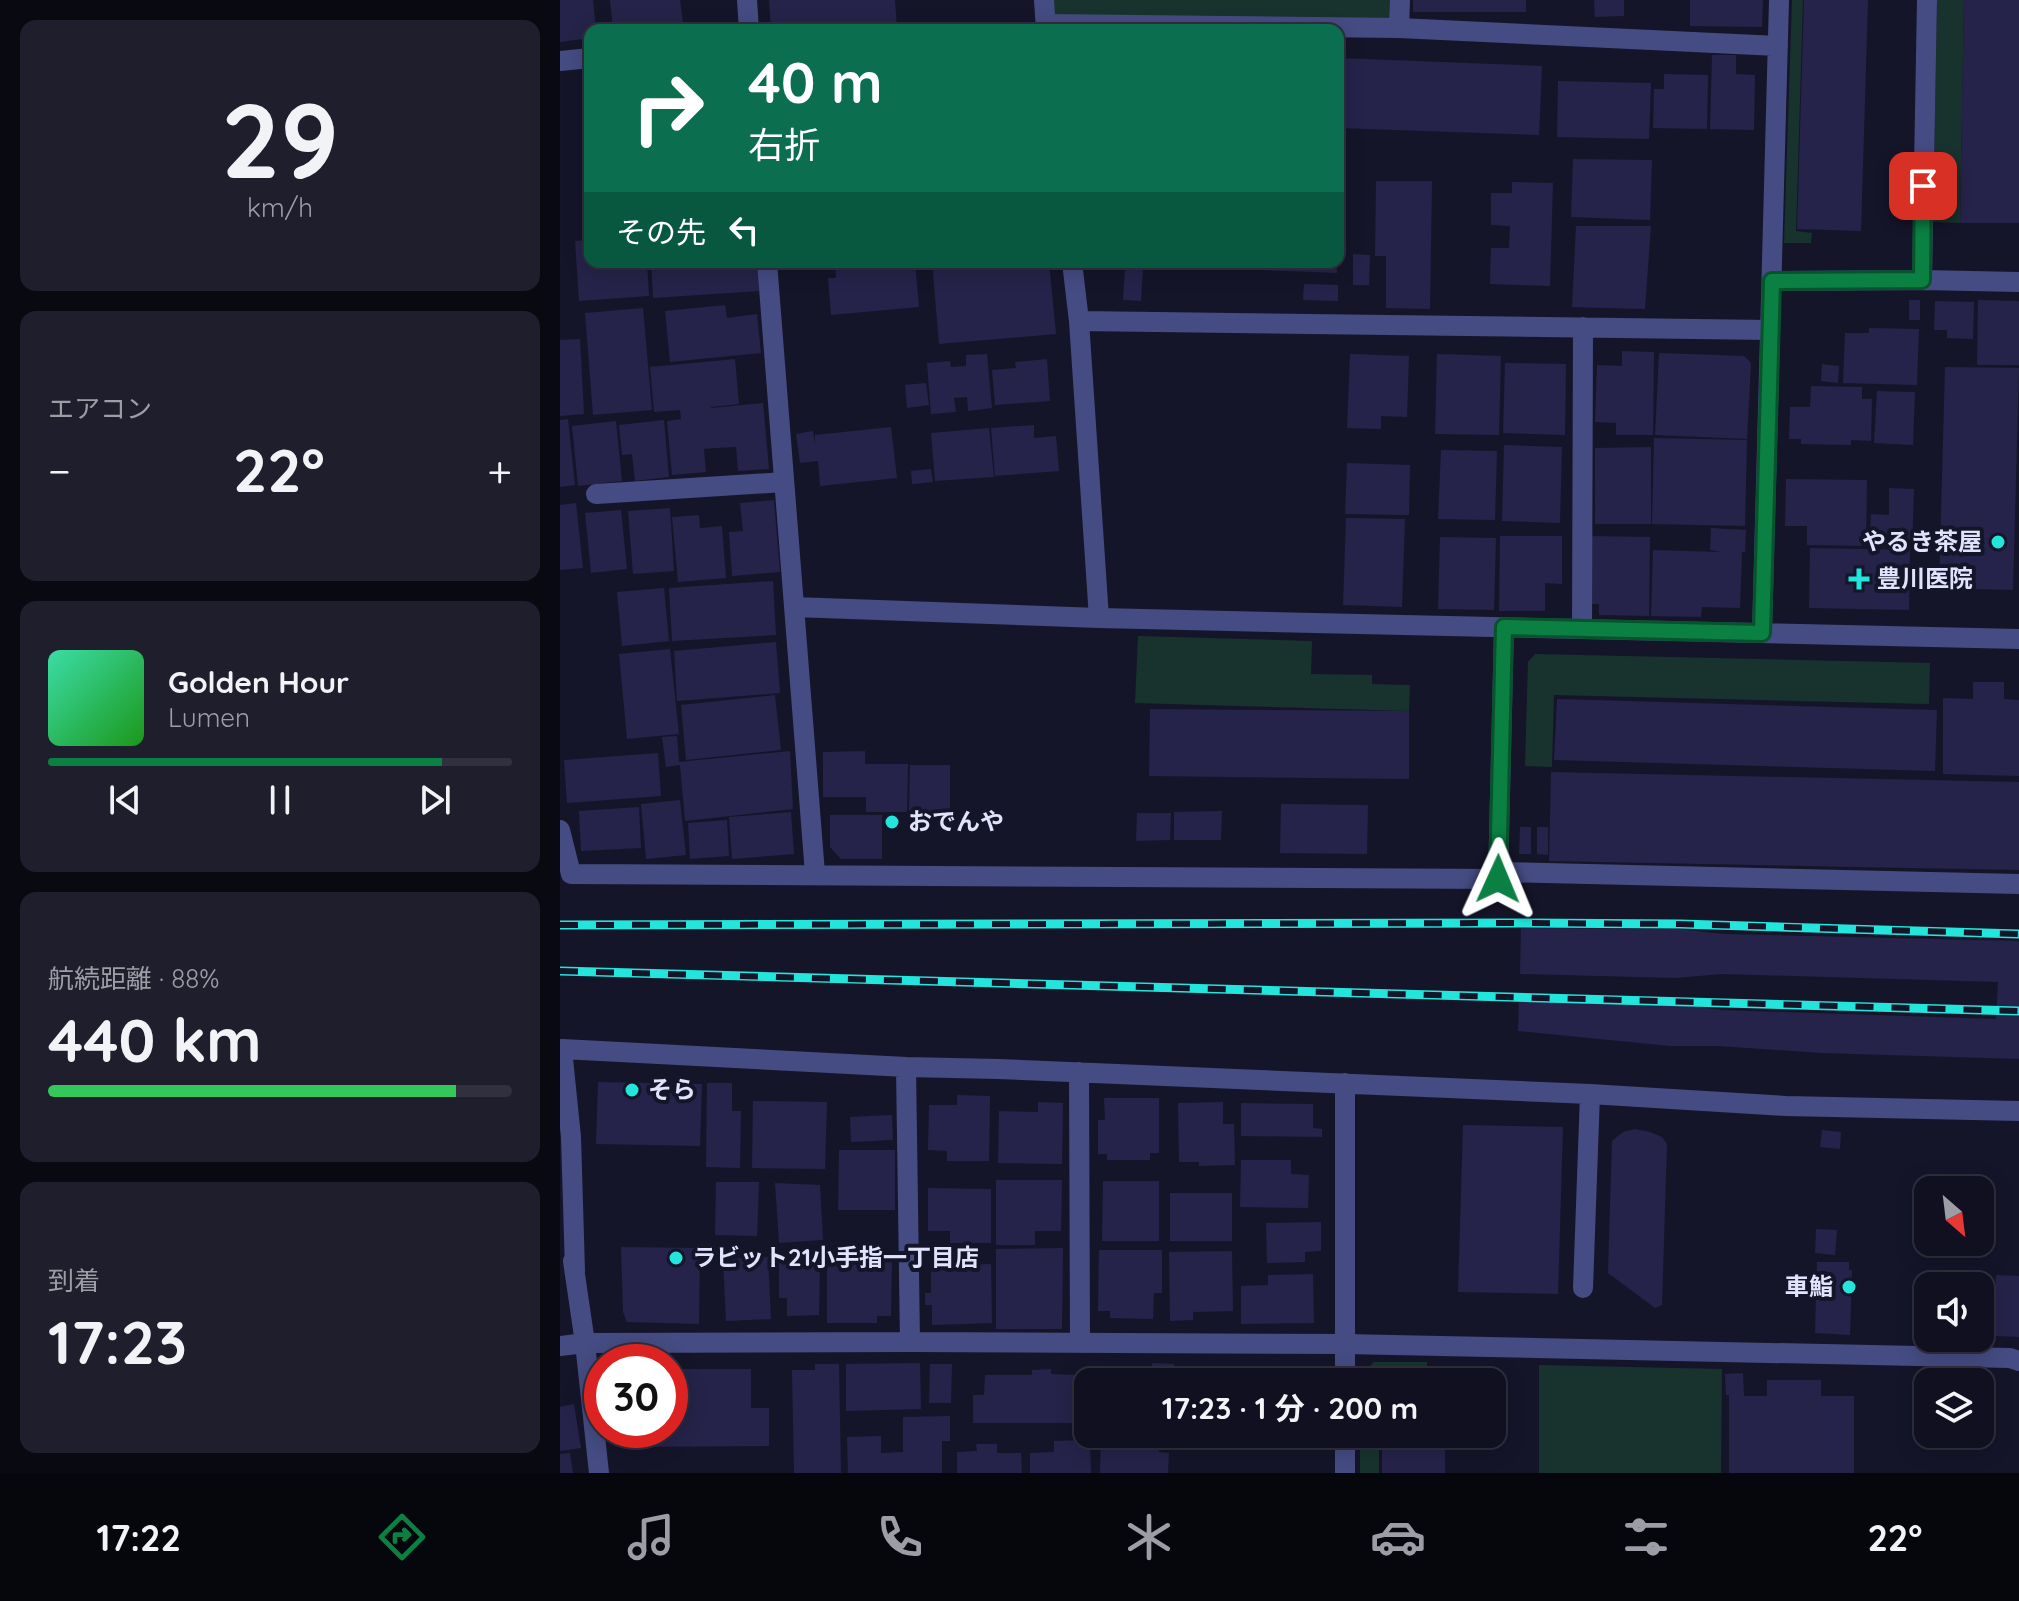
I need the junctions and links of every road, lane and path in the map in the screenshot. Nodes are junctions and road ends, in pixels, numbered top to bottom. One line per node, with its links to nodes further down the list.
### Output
1 (747, 0): 6 (street)
2 (1044, 0): 7 (street)
3 (1400, 0): 9 (street)
4 (1779, 0): 10 (street)
5 (1927, 0): 15 (street)
6 (749, 24)
7 (1046, 24)
8 (1344, 28): 9 (street)
9 (1399, 28): 10 (street)
10 (1778, 46): 16 (street)
11 (584, 59): 12 (street)
12 (560, 61)
13 (767, 268): 21 (street)
14 (1073, 268): 18 (street)
15 (1922, 280): 16 (street); 17 (street)
16 (1772, 281): 20 (street)
17 (2019, 282)
18 (1079, 321): 19 (street); 24 (street)
19 (1583, 327): 20 (street); 26 (street)
20 (1770, 330): 27 (street)
21 (784, 482): 22 (street); 23 (street)
22 (596, 494)
23 (794, 607): 24 (street); 31 (street)
24 (1099, 618): 25 (street)
25 (1504, 627): 26 (street); 30 (street)
26 (1582, 629): 27 (street)
27 (1762, 633): 28 (street)
28 (2019, 639)
29 (560, 830): 31 (street)
30 (1499, 872): 31 (street); 32 (street)
31 (815, 874)
32 (2019, 884)
33 (906, 1067): 34 (street); 39 (street); 41 (street)
34 (1079, 1072): 35 (street); 43 (street)
35 (1345, 1083): 36 (street); 44 (street)
36 (1590, 1094): 37 (street); 40 (street)
37 (2019, 1111)
38 (560, 1202): 39 (street)
39 (575, 1271): 42 (street)
40 (1583, 1288)
41 (910, 1342): 42 (street); 43 (street)
42 (585, 1343): 45 (street); 49 (street)
43 (1080, 1343): 44 (street)
44 (1344, 1344): 46 (street); 47 (street)
45 (560, 1346)
46 (2019, 1361)
47 (1345, 1368)
48 (1345, 1448): 50 (street)
49 (599, 1473)
50 (1345, 1473)

